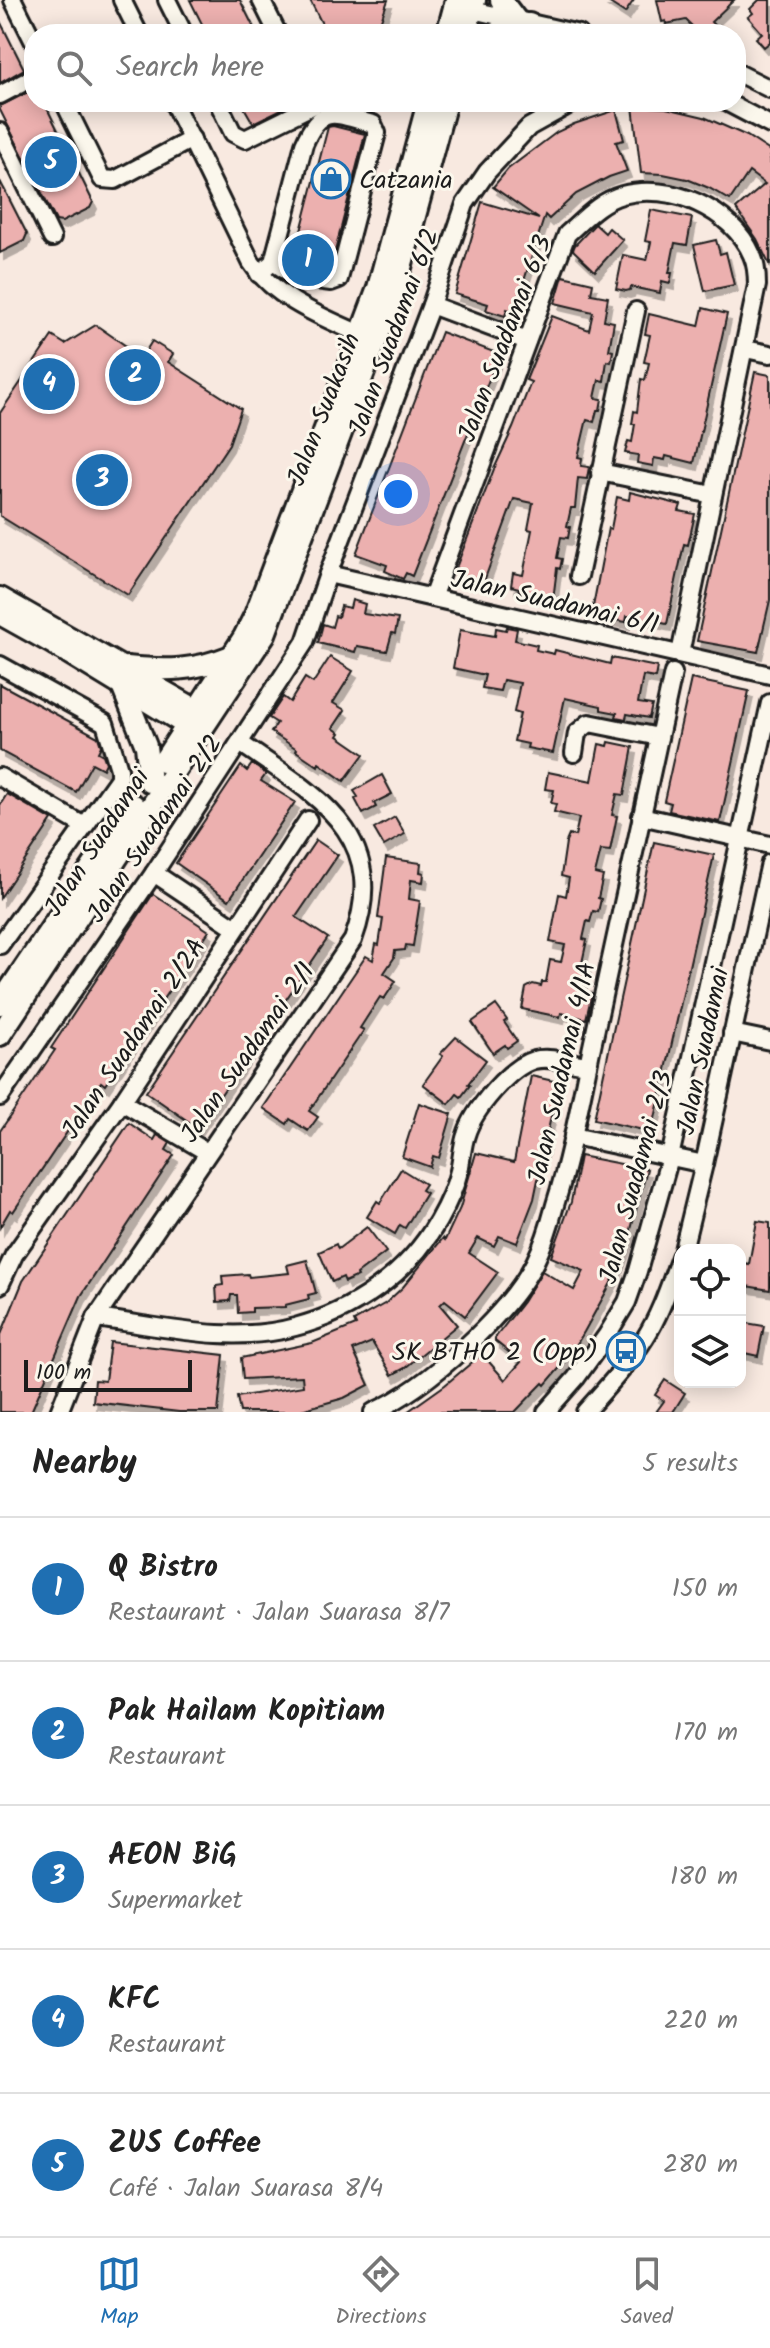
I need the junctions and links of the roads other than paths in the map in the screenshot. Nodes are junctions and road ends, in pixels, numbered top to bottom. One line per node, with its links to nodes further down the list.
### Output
1 (13, 0): 8 (street)
2 (122, 0): 9 (street)
3 (167, 0): 10 (street)
4 (261, 0): 11 (street)
5 (501, 0): 7 (main road)
6 (464, 4): 7 (street); 12 (main road); 13 (main road)
7 (523, 22): 14 (main road); 15 (street)
8 (25, 24)
9 (134, 24)
10 (179, 24)
11 (273, 24)
12 (453, 24)
13 (465, 24)
14 (517, 24)
15 (532, 24)
16 (746, 74): 18 (street)
17 (746, 76): 20 (street)
18 (770, 77)
19 (24, 82): 21 (street)
20 (770, 89)
21 (0, 95)
22 (69, 112): 34 (street)
23 (183, 112): 34 (street)
24 (223, 112): 25 (street)
25 (306, 112)
26 (314, 112): 36 (street)
27 (325, 112): 36 (street)
28 (425, 112): 40 (main road, Jalan Suakasih)
29 (443, 112): 58 (main road, Jalan Suakasih)
30 (556, 112): 38 (street, Jalan Suadamai 6/2)
31 (745, 112): 32 (street)
32 (770, 125)
33 (0, 132): 35 (street)
34 (192, 139): 37 (street)
35 (52, 238)
36 (273, 262): 37 (street)
37 (259, 274): 40 (street)
38 (431, 305): 41 (street); 46 (street, Jalan Suadamai 6/2)
39 (636, 311): 44 (street)
40 (362, 335): 52 (main road, Jalan Suakasih)
41 (527, 341): 42 (street, Jalan Suadamai 6/3); 49 (street, Jalan Suadamai 6/3)
42 (745, 349): 43 (street); 45 (street, Jalan Suadamai 6/3)
43 (770, 354)
44 (600, 472): 45 (street); 47 (street)
45 (713, 495): 51 (street, Jalan Suadamai 6/3)
46 (328, 574): 49 (street, Jalan Suadamai 6/1); 60 (street, Jalan Suadamai 2/2)
47 (579, 576)
48 (0, 598): 56 (main road)
49 (432, 598): 51 (street, Jalan Suadamai 6/1)
50 (0, 614): 56 (main road)
51 (680, 654): 55 (street, Jalan Suadamai 6/1)
52 (231, 656): 56 (main road); 58 (main road, Jalan Suakasih)
53 (0, 665): 66 (street)
54 (673, 673): 59 (street, Jalan Suadamai 4/1A)
55 (770, 675)
56 (120, 676): 58 (main road); 63 (main road)
57 (770, 703): 67 (street, Jalan Suadamai 2/3)
58 (198, 722): 63 (main road, Jalan Suadamai); 75 (main road, Jalan Suadamai)
59 (659, 737): 61 (street); 64 (street, Jalan Suadamai 4/1A)
60 (240, 743): 70 (street, Jalan Suadamai 2/2); 81 (street, Jalan Suadamai 2/1)
61 (574, 753)
62 (0, 777): 66 (street)
63 (150, 782): 73 (main road, Jalan Suadamai)
64 (641, 816): 67 (street); 77 (street, Jalan Suadamai 4/1A)
65 (308, 820): 71 (street, Jalan Suadamai 2/2A)
66 (84, 826): 72 (street)
67 (741, 838): 68 (street); 82 (street, Jalan Suadamai 2/3)
68 (770, 845)
69 (770, 863): 74 (street, Jalan Suadamai)
70 (154, 873): 71 (street); 78 (street, Jalan Suadamai 2/2)
71 (236, 928): 79 (street, Jalan Suadamai 2/2A)
72 (0, 945)
73 (0, 1004)
74 (732, 1033): 76 (street); 83 (street, Jalan Suadamai)
75 (0, 1035)
76 (770, 1041)
77 (588, 1065): 80 (street, Jalan Suadamai 4/1A); 87 (street)
78 (0, 1097)
79 (122, 1102): 81 (street); 86 (street, Jalan Suadamai 2/2A)
80 (573, 1136): 82 (street); 88 (street, Jalan Suadamai 4/1A)
81 (207, 1152): 87 (street, Jalan Suadamai 2/1)
82 (670, 1157): 83 (street); 90 (street, Jalan Suadamai 2/3)
83 (704, 1164): 84 (street, Jalan Suadamai)
84 (684, 1244)
85 (674, 1273): 91 (street)
86 (0, 1285)
87 (96, 1318): 89 (street, Jalan Suadamai 2/1)
88 (383, 1410)
89 (59, 1412)
90 (546, 1412)
91 (585, 1412)

